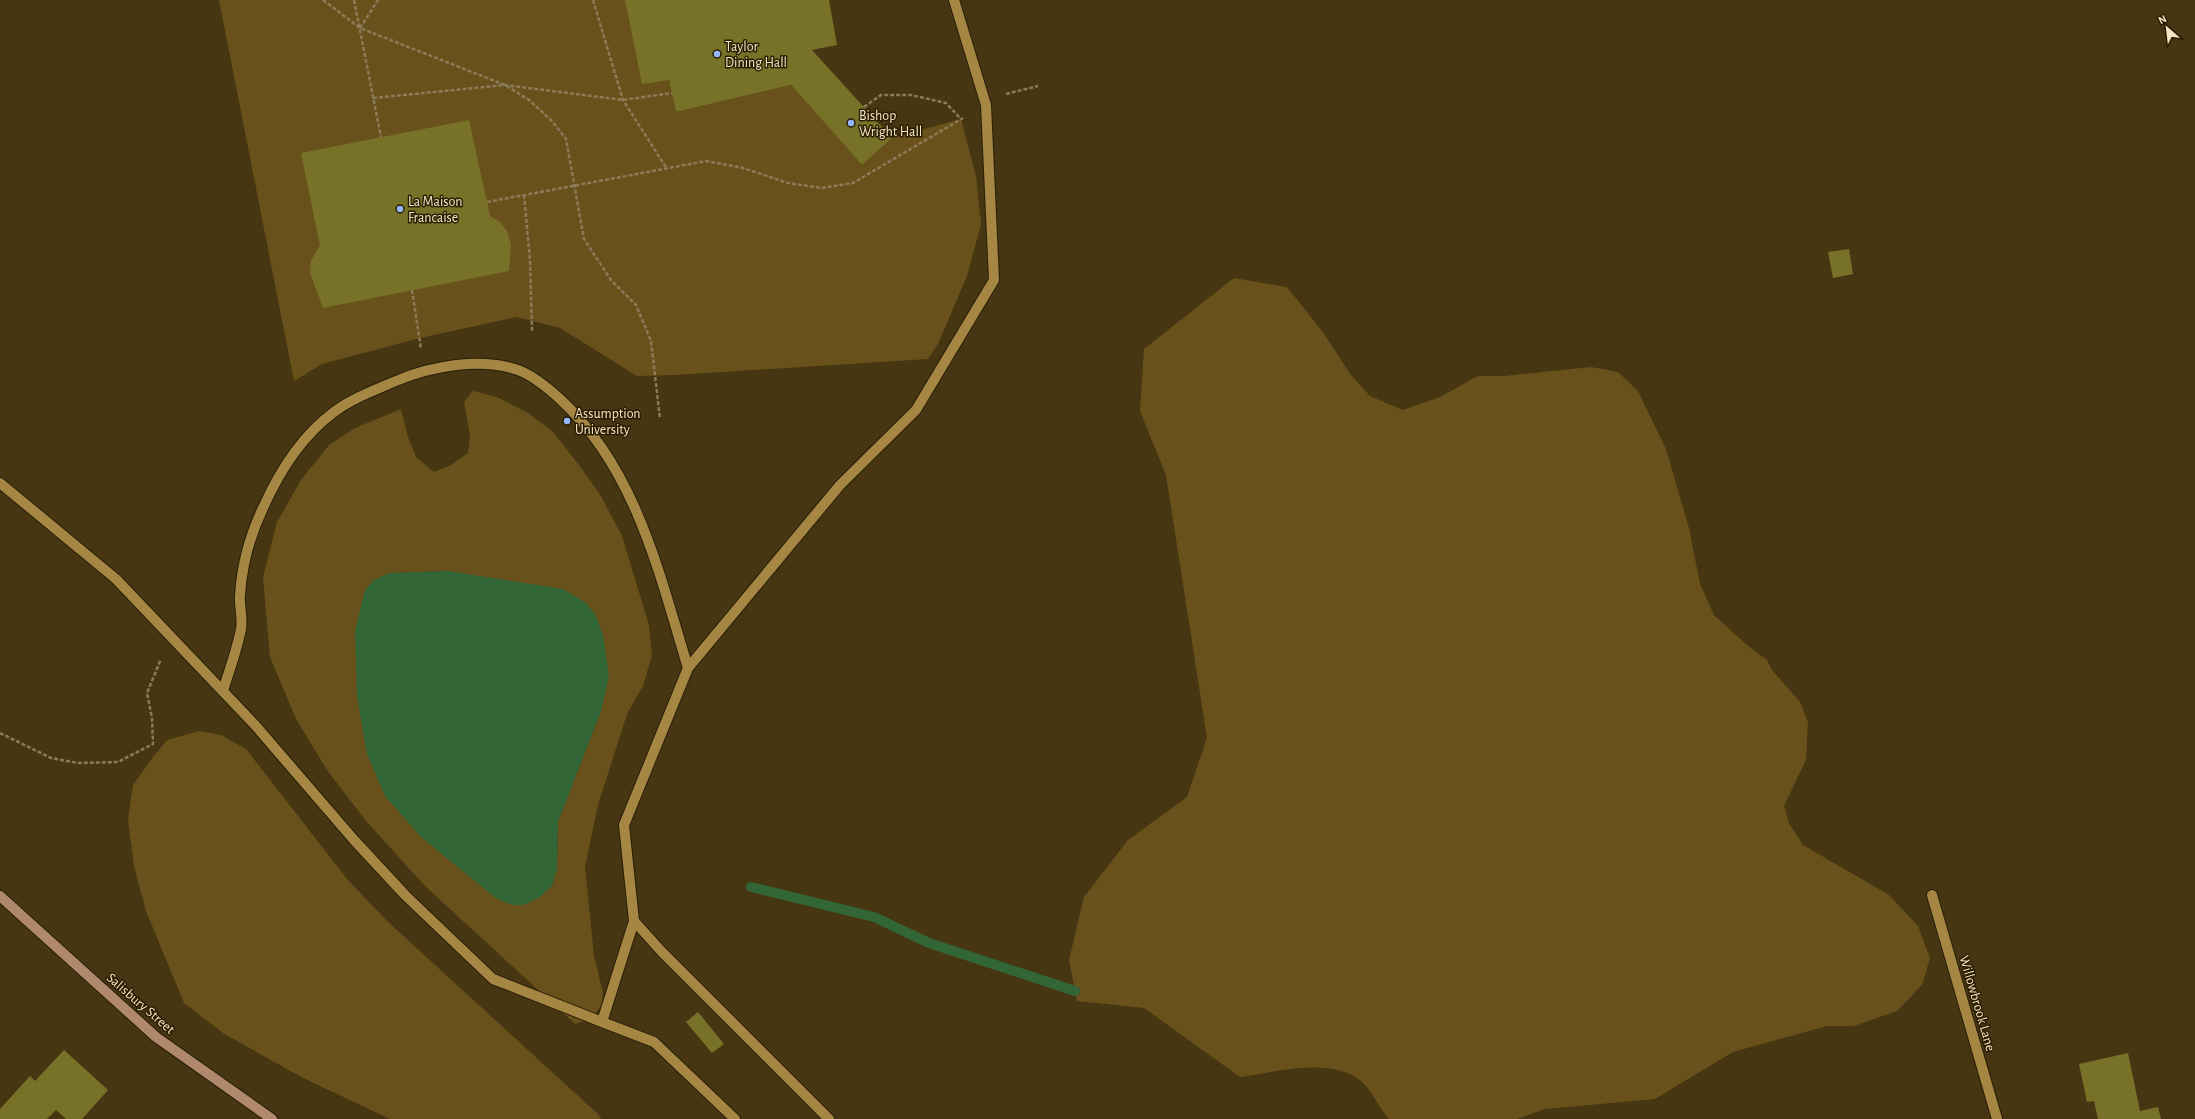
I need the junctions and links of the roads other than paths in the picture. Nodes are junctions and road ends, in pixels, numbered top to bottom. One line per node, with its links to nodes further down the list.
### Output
1 (954, 0): 3 (street)
2 (0, 483): 4 (street)
3 (688, 668): 4 (street); 7 (street)
4 (223, 691): 8 (street)
5 (1932, 895): 12 (street, Willowbrook Lane)
6 (0, 896): 9 (main road, Salisbury Street)
7 (634, 921): 8 (street); 11 (street)
8 (602, 1022): 10 (street)
9 (272, 1119)
10 (735, 1119)
11 (829, 1119)
12 (1997, 1119)

